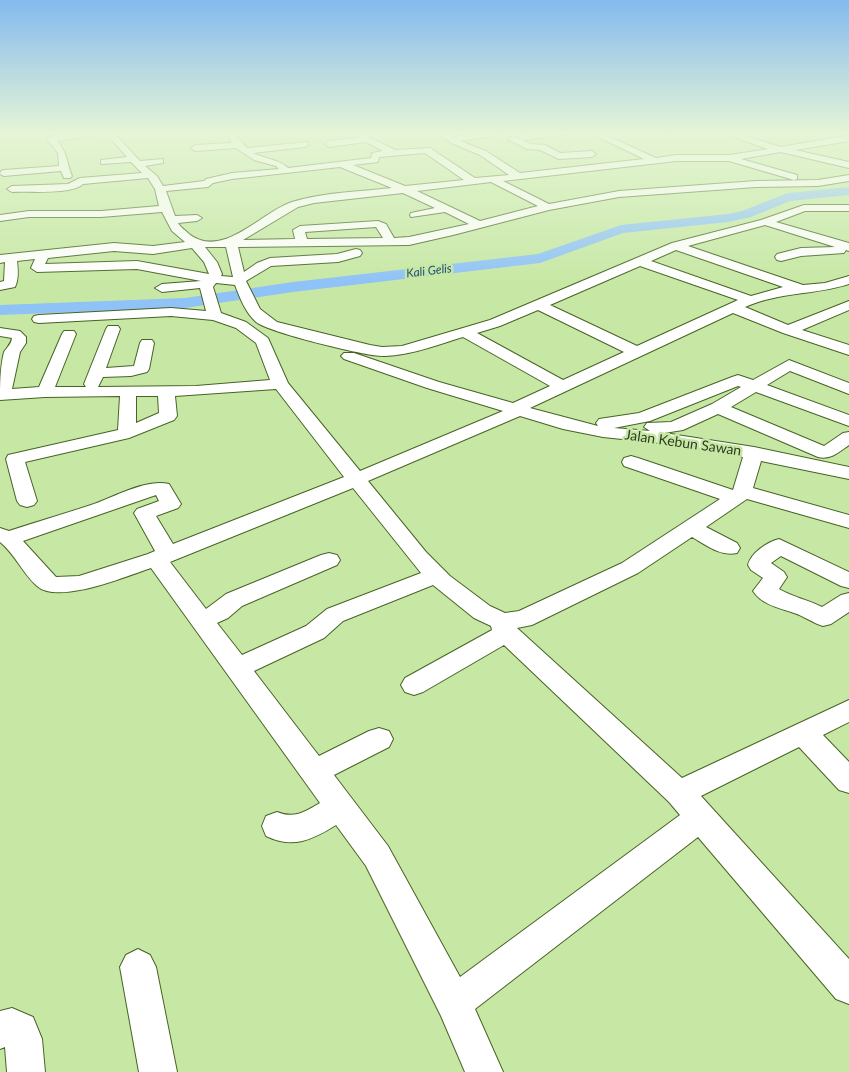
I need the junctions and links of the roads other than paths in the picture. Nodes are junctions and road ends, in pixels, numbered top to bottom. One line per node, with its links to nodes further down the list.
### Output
1 (78, 183): 18 (street)
2 (86, 183): 3 (street)
3 (107, 183)
4 (157, 183): 15 (street)
5 (208, 183): 15 (street)
6 (387, 183): 17 (street)
7 (463, 183): 17 (street)
8 (500, 183): 21 (street)
9 (694, 183): 16 (street)
10 (815, 183): 13 (street)
11 (823, 183): 13 (street)
12 (756, 184): 13 (street); 16 (street)
13 (818, 184)
14 (611, 185): 19 (street)
15 (160, 188): 23 (street)
16 (708, 188): 19 (street)
17 (401, 189): 24 (street); 33 (street)
18 (12, 190)
19 (628, 194): 21 (street)
20 (91, 202): 25 (street)
21 (548, 207): 31 (street)
22 (848, 208): 30 (street)
23 (165, 209): 25 (street); 29 (street)
24 (446, 209): 26 (street); 31 (street)
25 (89, 214): 27 (street); 32 (street)
26 (415, 215)
27 (0, 218)
28 (197, 218): 29 (street)
29 (172, 220): 36 (street)
30 (765, 222): 37 (street); 38 (street)
31 (479, 225): 34 (street)
32 (86, 227)
33 (231, 242): 35 (street); 36 (street); 47 (street)
34 (394, 242): 35 (street); 35 (street); 47 (street)
35 (302, 243)
36 (196, 244): 39 (street); 48 (street)
37 (676, 246): 42 (street); 52 (street)
38 (849, 248): 40 (street)
39 (43, 254): 41 (street); 44 (street)
40 (781, 256)
41 (7, 262): 44 (street); 49 (street)
42 (638, 262): 45 (street); 55 (street)
43 (683, 265): 45 (street)
44 (37, 268): 48 (street)
45 (666, 271): 53 (street)
46 (849, 280): 51 (street)
47 (240, 281): 48 (street); 58 (street)
48 (209, 285): 50 (street); 59 (street)
49 (0, 286)
50 (162, 288)
51 (820, 288): 52 (street); 54 (street)
52 (801, 289): 53 (street)
53 (750, 300): 57 (street)
54 (849, 300)
55 (538, 304): 64 (street); 70 (street)
56 (849, 305): 62 (street)
57 (734, 308): 62 (street); 70 (street)
58 (253, 313): 59 (street); 64 (street)
59 (217, 316): 60 (street); 66 (street)
60 (40, 318)
61 (113, 329): 71 (street)
62 (788, 330): 68 (street)
63 (0, 332): 69 (street)
64 (466, 333): 74 (street)
65 (69, 334): 77 (street)
66 (263, 341): 72 (street); 81 (street)
67 (147, 343): 71 (street)
68 (846, 346)
69 (6, 352): 80 (street)
70 (637, 352): 74 (street)
71 (97, 373): 78 (street)
72 (280, 384): 76 (street); 91 (street)
73 (756, 385): 75 (street); 82 (street); 83 (street); 84 (street)
74 (562, 386): 81 (street)
75 (849, 389)
76 (166, 391): 79 (street); 86 (street)
77 (45, 392): 78 (street); 80 (street)
78 (89, 392): 79 (street)
79 (128, 392): 86 (street)
80 (1, 395)
81 (522, 406): 84 (street); 88 (street, Jalan Kebun Sawan); 91 (street)
82 (718, 408): 84 (street); 85 (street)
83 (849, 421)
84 (625, 422)
85 (772, 430): 87 (street); 88 (street)
86 (127, 432): 93 (street)
87 (849, 437)
88 (752, 449): 90 (street, Jalan Kebun Sawan); 92 (street)
89 (631, 462): 92 (street)
90 (849, 473)
91 (355, 480): 98 (street); 100 (street)
92 (738, 495): 94 (street); 95 (street)
93 (27, 501)
94 (849, 522)
95 (691, 528): 97 (street); 104 (street)
96 (5, 536): 98 (street); 98 (street)
97 (729, 548)
98 (162, 557): 103 (street)
99 (329, 560): 103 (street)
100 (436, 575): 104 (street); 105 (street)
101 (849, 581): 102 (street)
102 (849, 602)
103 (202, 620): 105 (street)
104 (505, 627): 106 (street); 112 (street)
105 (238, 668): 110 (street)
106 (414, 685)
107 (849, 710): 108 (street)
108 (803, 733): 111 (street); 112 (street)
109 (380, 739): 110 (street)
110 (315, 771): 113 (street)
111 (849, 781)
112 (679, 793): 114 (street)
113 (342, 806): 115 (street); 118 (street)
114 (701, 816): 117 (street); 118 (street)
115 (277, 826)
116 (138, 967): 121 (street)
117 (849, 986)
118 (454, 1003): 122 (street)
119 (0, 1030): 120 (street)
120 (26, 1072)
121 (158, 1072)
122 (484, 1072)

